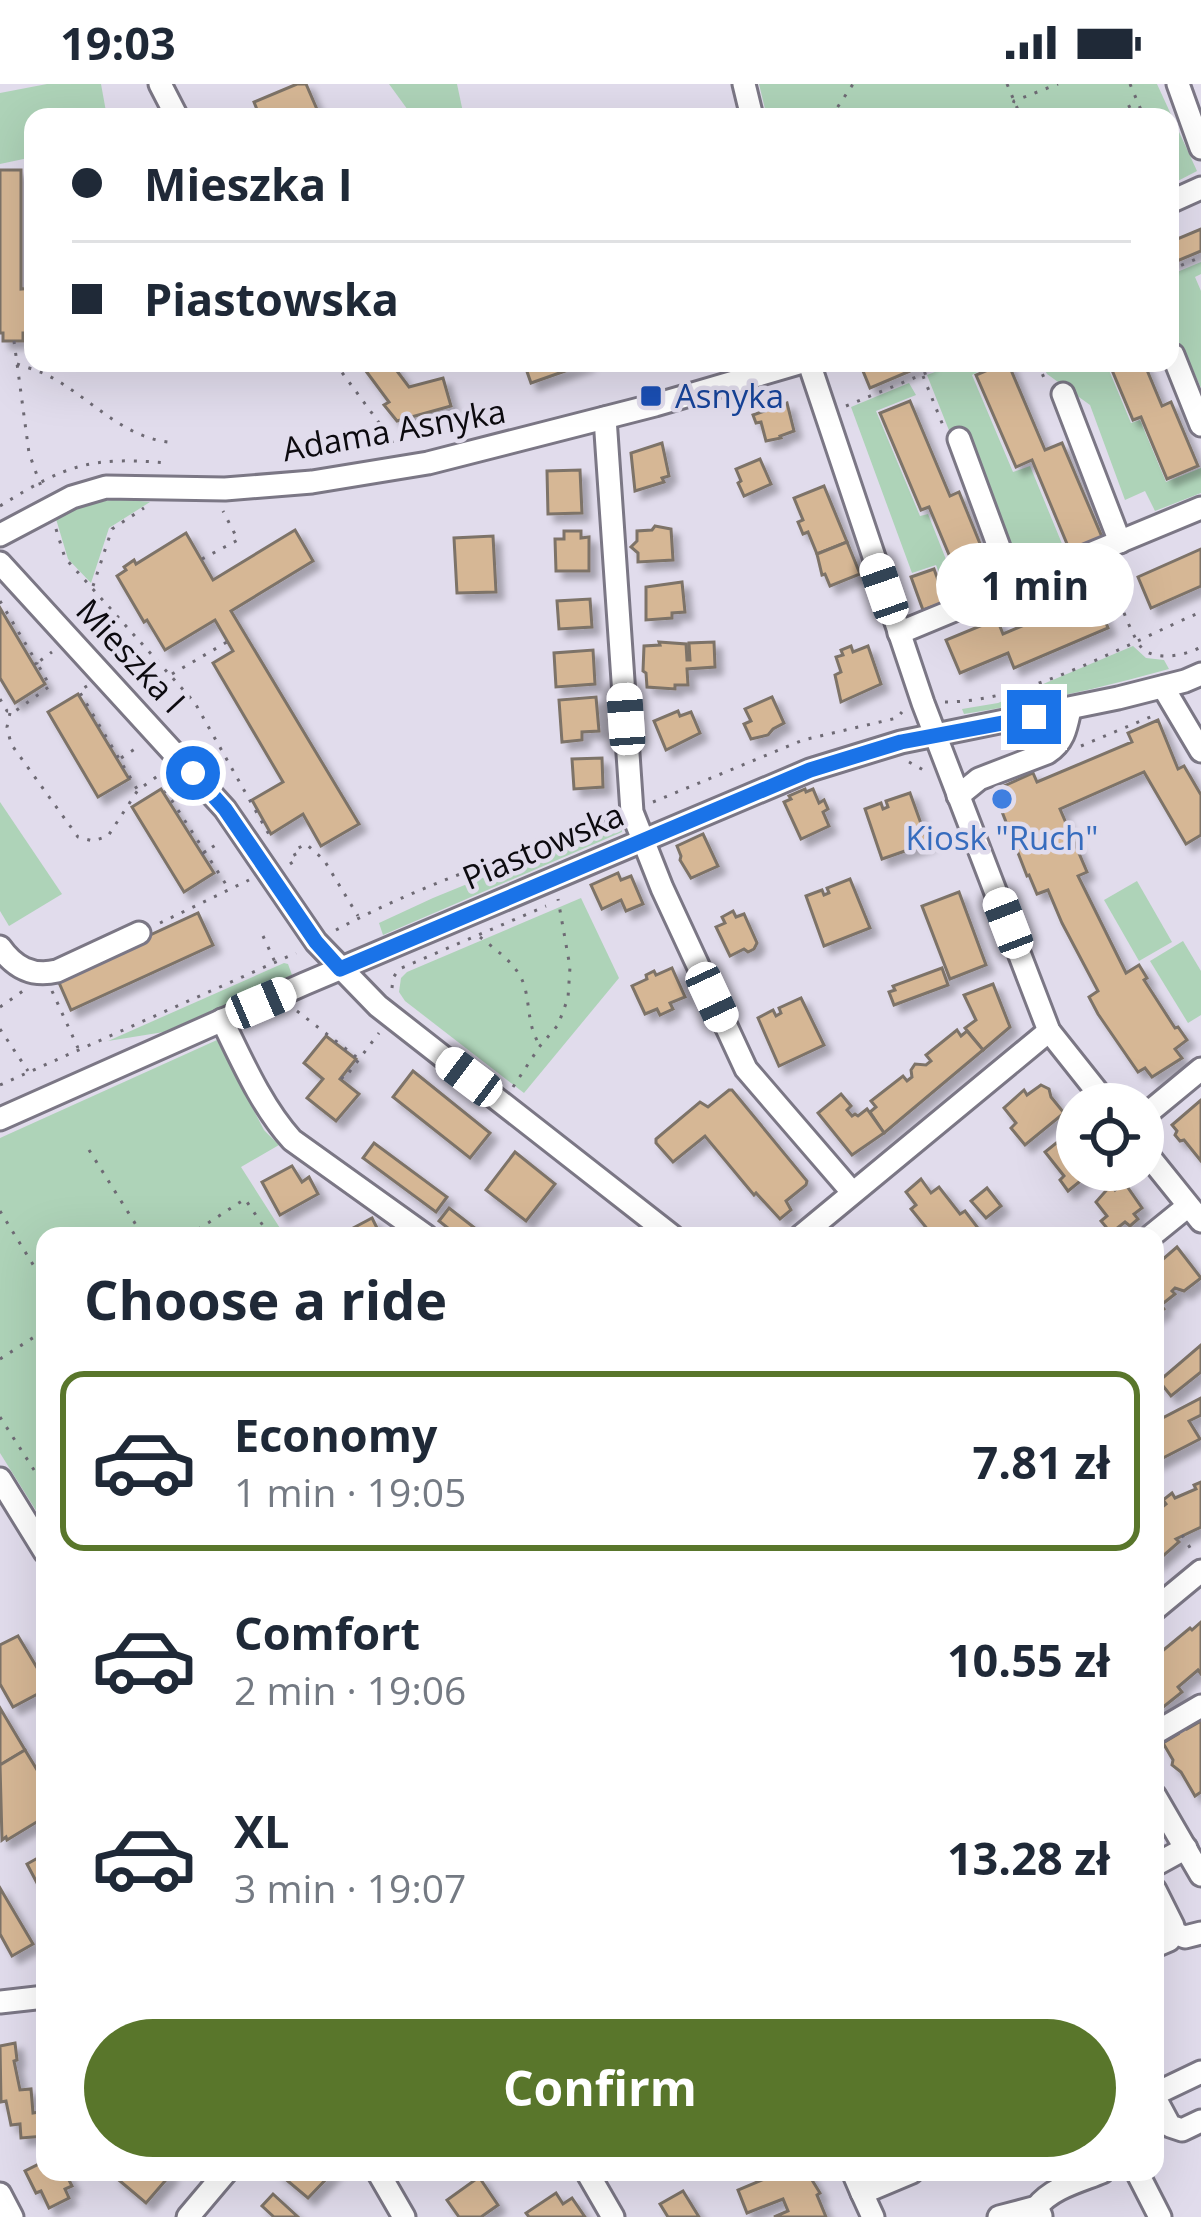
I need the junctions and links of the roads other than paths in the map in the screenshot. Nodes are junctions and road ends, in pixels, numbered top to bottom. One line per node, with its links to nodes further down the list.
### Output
1 (1178, 84): 2 (street)
2 (1201, 148)
3 (1179, 370): 8 (street)
4 (768, 372): 7 (street, Adama Asnyka)
5 (812, 372): 15 (street)
6 (1063, 394): 12 (street)
7 (605, 418): 11 (street, Adama Asnyka); 22 (street)
8 (1201, 425)
9 (958, 439): 14 (street)
10 (1201, 508): 12 (street)
11 (0, 535)
12 (1110, 546): 14 (street)
13 (0, 563): 25 (street, Mieszka I)
14 (1013, 585): 15 (street)
15 (899, 633): 19 (street)
16 (1201, 674): 17 (street, Piastowska)
17 (1169, 697): 18 (street, Piastowska); 20 (street)
18 (1070, 709): 19 (street, Piastowska); 21 (street)
19 (935, 735): 21 (street); 22 (street, Piastowska)
20 (1201, 751)
21 (958, 796): 27 (street)
22 (641, 839): 25 (street, Piastowska); 33 (street)
23 (139, 933): 24 (street)
24 (0, 947)
25 (340, 969): 26 (street, Piastowska); 36 (street, Mieszka I)
26 (223, 1020): 31 (street, Piastowska); 35 (street)
27 (1049, 1031): 29 (street); 33 (street)
28 (1201, 1070): 30 (street)
29 (1090, 1083)
30 (1164, 1100)
31 (0, 1119)
32 (1164, 1176): 34 (street)
33 (852, 1192): 37 (street)
34 (1194, 1214): 38 (street)
35 (414, 1227)
36 (661, 1227)
37 (811, 1227)
38 (1164, 1229)
39 (0, 1479): 40 (street)
40 (36, 1537)
41 (1198, 1564): 42 (street)
42 (1164, 1600)
43 (1201, 1706): 44 (street)
44 (1164, 1728)
45 (1164, 1811): 46 (street)
46 (1186, 1848): 47 (street); 48 (street)
47 (1164, 1860)
48 (1201, 1875)
49 (1164, 1908): 51 (street)
50 (1201, 1933): 51 (street)
51 (1164, 1939)
52 (36, 1998): 53 (street)
53 (0, 2002)
54 (1201, 2072): 55 (street)
55 (1164, 2091)
56 (1164, 2114): 57 (street)
57 (1201, 2121)
58 (218, 2181): 67 (street)
59 (383, 2181): 68 (street)
60 (592, 2181): 69 (street)
61 (1081, 2181): 65 (street)
62 (1142, 2181): 72 (street)
63 (858, 2182): 70 (street)
64 (0, 2194): 66 (street)
65 (1039, 2212): 71 (street)
66 (12, 2217)
67 (188, 2217)
68 (404, 2217)
69 (614, 2217)
70 (873, 2217)
71 (999, 2217)
72 (1160, 2217)

